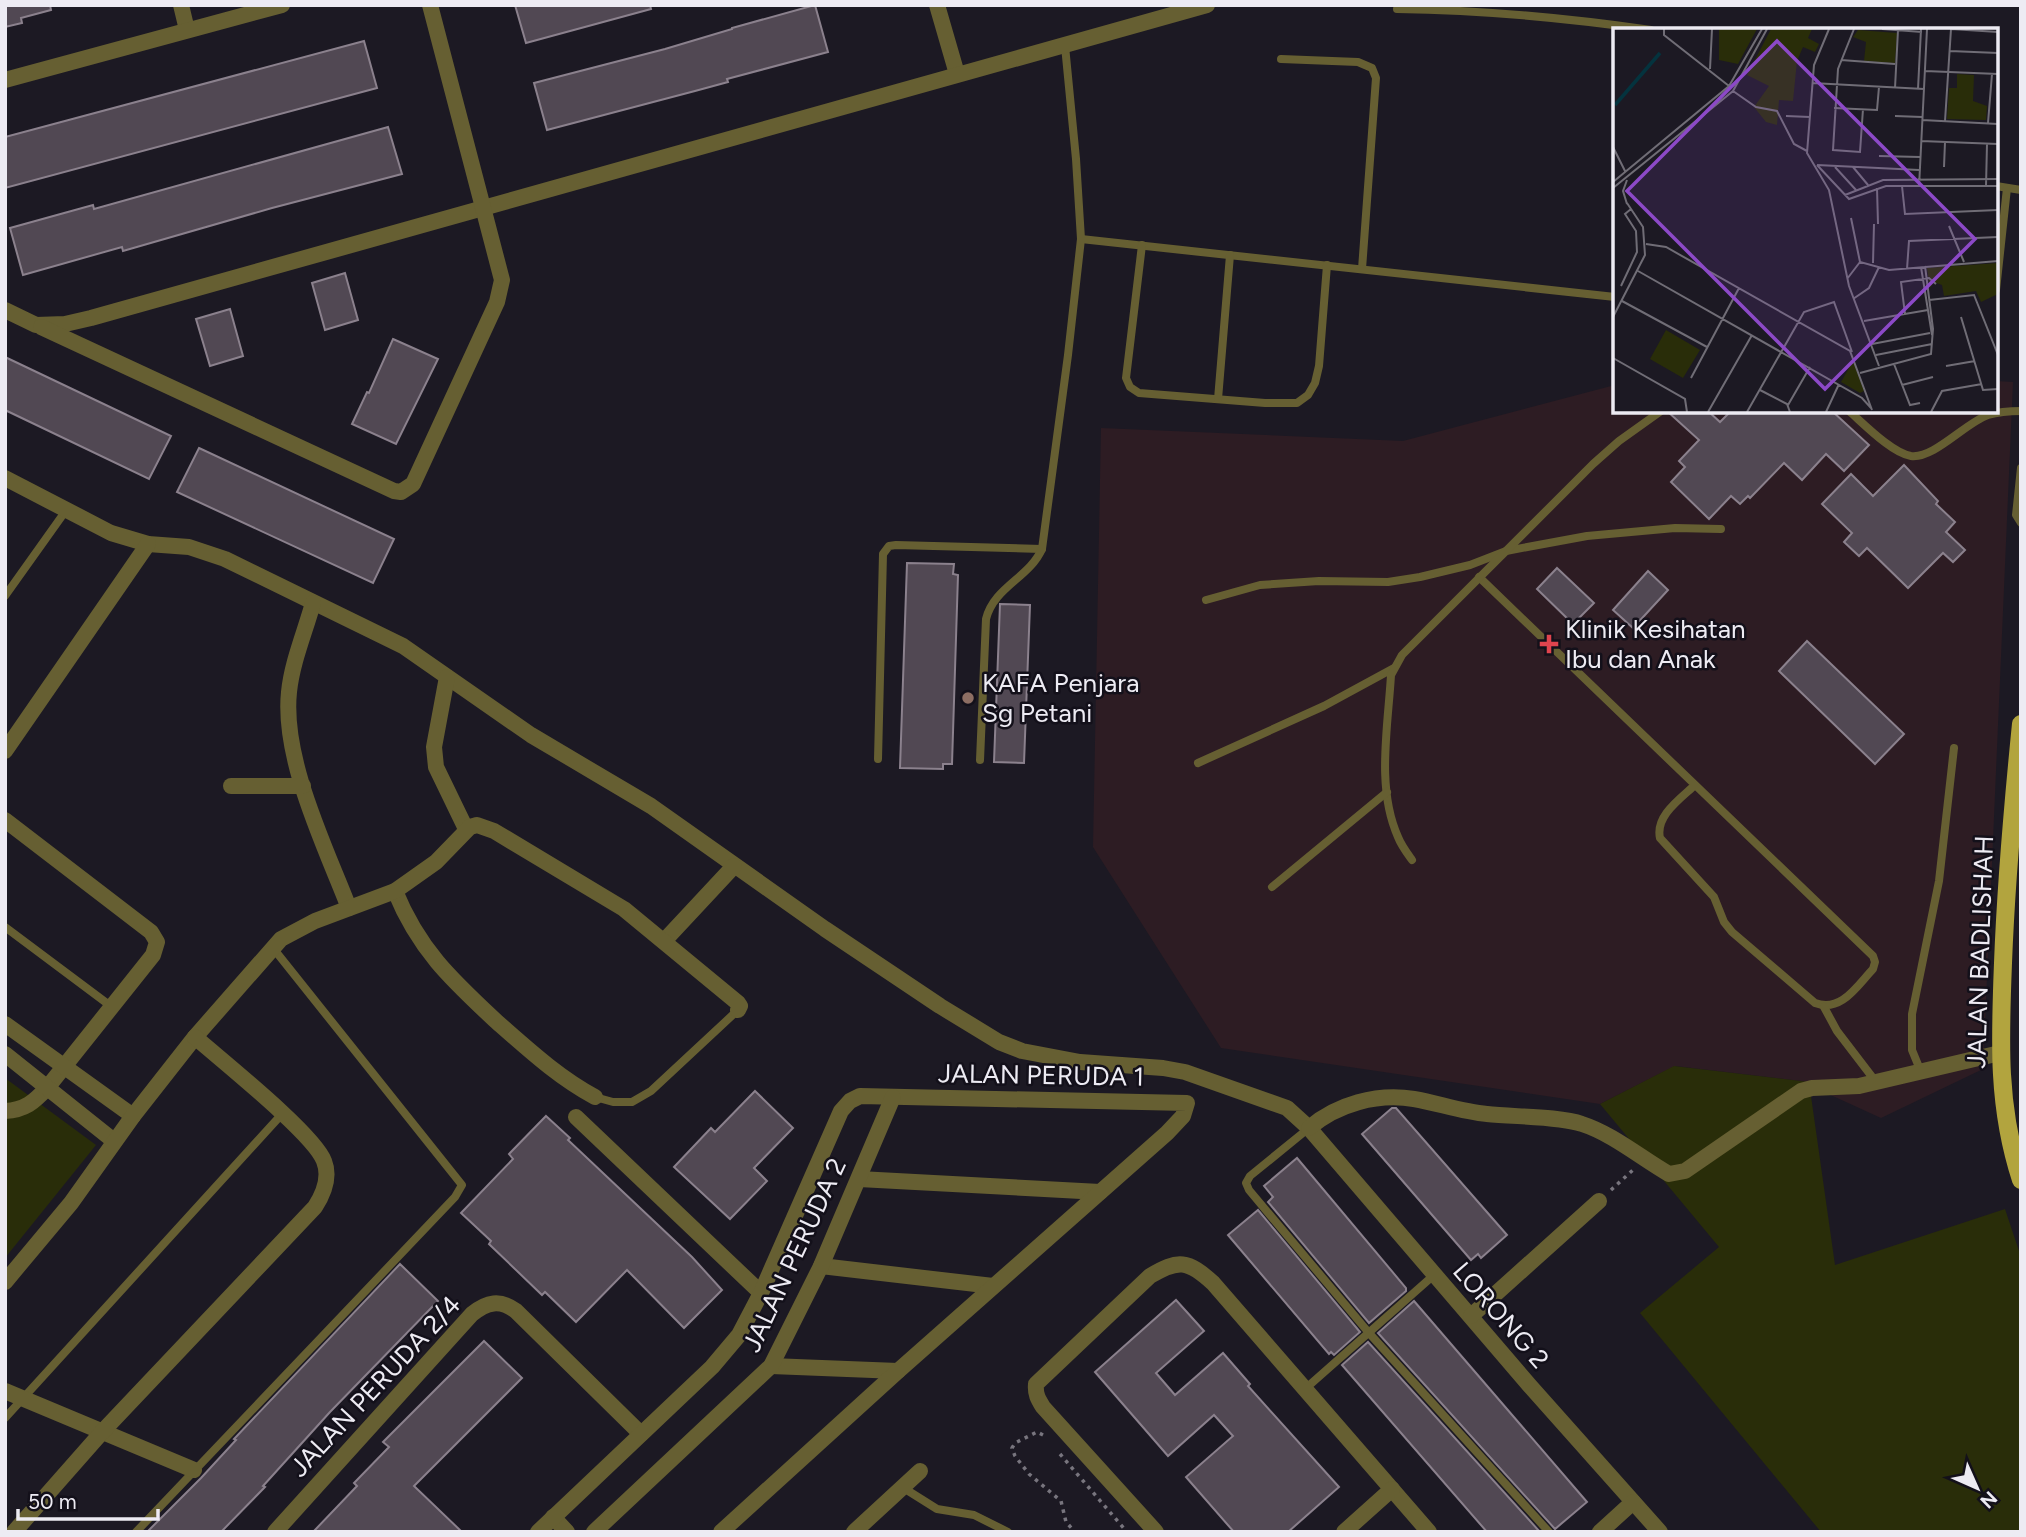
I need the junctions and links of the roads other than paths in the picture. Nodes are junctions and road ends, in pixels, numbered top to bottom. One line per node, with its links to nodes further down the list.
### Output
1 (181, 5): 8 (street)
2 (282, 5): 8 (street)
3 (430, 5): 16 (street)
4 (937, 5): 11 (street)
5 (1207, 5): 9 (street)
6 (1397, 9): 7 (lane)
7 (1637, 28)
8 (187, 30): 12 (street)
9 (1065, 46): 11 (street); 17 (lane)
10 (1281, 59): 21 (lane)
11 (957, 74): 16 (street)
12 (5, 79)
13 (1998, 186): 14 (lane)
14 (2007, 188): 15 (lane); 22 (lane)
15 (2021, 190)
16 (484, 207): 25 (street); 25 (street)
17 (1081, 239): 18 (lane); 36 (lane)
18 (1142, 245): 19 (lane); 26 (lane)
19 (1230, 255): 20 (lane); 26 (lane)
20 (1327, 265): 21 (lane); 26 (lane)
21 (1362, 269): 23 (lane)
22 (1998, 271)
23 (1613, 297)
24 (5, 310): 25 (street)
25 (36, 325)
26 (1218, 399)
27 (2021, 411): 29 (lane)
28 (1658, 413): 37 (lane)
29 (1851, 413)
30 (2021, 468): 33 (lane)
31 (5, 478): 32 (street)
32 (67, 509): 35 (street); 39 (lane)
33 (2021, 523)
34 (1721, 529): 37 (lane)
35 (148, 544): 41 (street); 46 (street)
36 (1042, 550): 47 (lane); 48 (lane)
37 (1506, 551): 38 (lane); 40 (lane)
38 (1479, 577): 42 (lane); 50 (lane)
39 (5, 596)
40 (1206, 600)
41 (313, 603): 43 (street); 52 (street)
42 (1394, 668): 49 (lane); 53 (lane)
43 (447, 677): 55 (street); 57 (street)
44 (2021, 724): 69 (main road, JALAN BADLISHAH)
45 (1954, 748): 72 (lane)
46 (5, 751)
47 (878, 759)
48 (980, 760)
49 (1198, 763)
50 (1695, 785): 65 (lane); 65 (lane)
51 (231, 786): 52 (street)
52 (303, 786): 60 (street)
53 (1387, 792): 56 (lane); 58 (lane)
54 (5, 820): 64 (street)
55 (466, 829): 59 (street); 62 (street)
56 (1412, 860)
57 (734, 866): 62 (street); 81 (street)
58 (1272, 887)
59 (395, 891): 60 (street); 75 (street)
60 (349, 908): 63 (street)
61 (5, 927): 64 (lane)
62 (665, 940): 66 (street)
63 (273, 948): 68 (street); 102 (lane)
64 (112, 1007): 71 (street)
65 (1824, 1007): 73 (lane)
66 (738, 1010): 75 (lane)
67 (5, 1024): 71 (street)
68 (195, 1037): 78 (street); 79 (street)
69 (2000, 1053): 72 (street); 84 (main road, JALAN BADLISHAH)
70 (5, 1054): 74 (street)
71 (64, 1068): 74 (street); 79 (street)
72 (1921, 1072): 73 (street)
73 (1876, 1082): 81 (street)
74 (47, 1088): 77 (street); 82 (street)
75 (595, 1097)
76 (893, 1097): 83 (street, JALAN PERUDA 2); 85 (street, JALAN PERUDA 1); 91 (street, JALAN PERUDA 1)
77 (5, 1111)
78 (282, 1114): 98 (lane); 100 (street)
79 (133, 1116): 82 (street)
80 (576, 1117): 91 (street)
81 (1309, 1128): 88 (street, LORONG 2); 93 (lane)
82 (114, 1141): 89 (street)
83 (859, 1178): 85 (street); 87 (street, JALAN PERUDA 2)
84 (2021, 1180)
85 (1100, 1192): 90 (street)
86 (1599, 1201): 92 (street)
87 (821, 1266): 90 (street); 94 (street, JALAN PERUDA 2)
88 (1434, 1275): 92 (street, LORONG 2); 93 (lane)
89 (5, 1282)
90 (993, 1286): 95 (street)
91 (761, 1293): 101 (street, JALAN PERUDA 1)
92 (1471, 1316): 106 (street, LORONG 2)
93 (1369, 1333): 96 (lane); 120 (lane)
94 (771, 1366): 95 (street); 113 (street, JALAN PERUDA 2)
95 (898, 1371): 114 (street)
96 (1304, 1390): 105 (street); 117 (street)
97 (5, 1391): 98 (street)
98 (23, 1399): 99 (lane); 100 (street)
99 (5, 1418)
100 (103, 1431): 102 (street); 108 (street)
101 (641, 1434): 107 (street, JALAN PERUDA 1); 110 (street, JALAN PERUDA 2/4)
102 (194, 1470): 109 (lane)
103 (920, 1471): 104 (street)
104 (902, 1487): 115 (street); 116 (lane)
105 (1392, 1489): 118 (street); 119 (street)
106 (1633, 1502): 121 (street); 122 (street, LORONG 2)
107 (553, 1517): 111 (street, JALAN PERUDA 1); 112 (street)
108 (14, 1532)
109 (136, 1532)
110 (275, 1532)
111 (538, 1532)
112 (567, 1532)
113 (594, 1532)
114 (721, 1532)
115 (854, 1532)
116 (1008, 1532)
117 (1156, 1532)
118 (1344, 1532)
119 (1429, 1532)
120 (1549, 1532)
121 (1600, 1532)
122 (1660, 1532)

